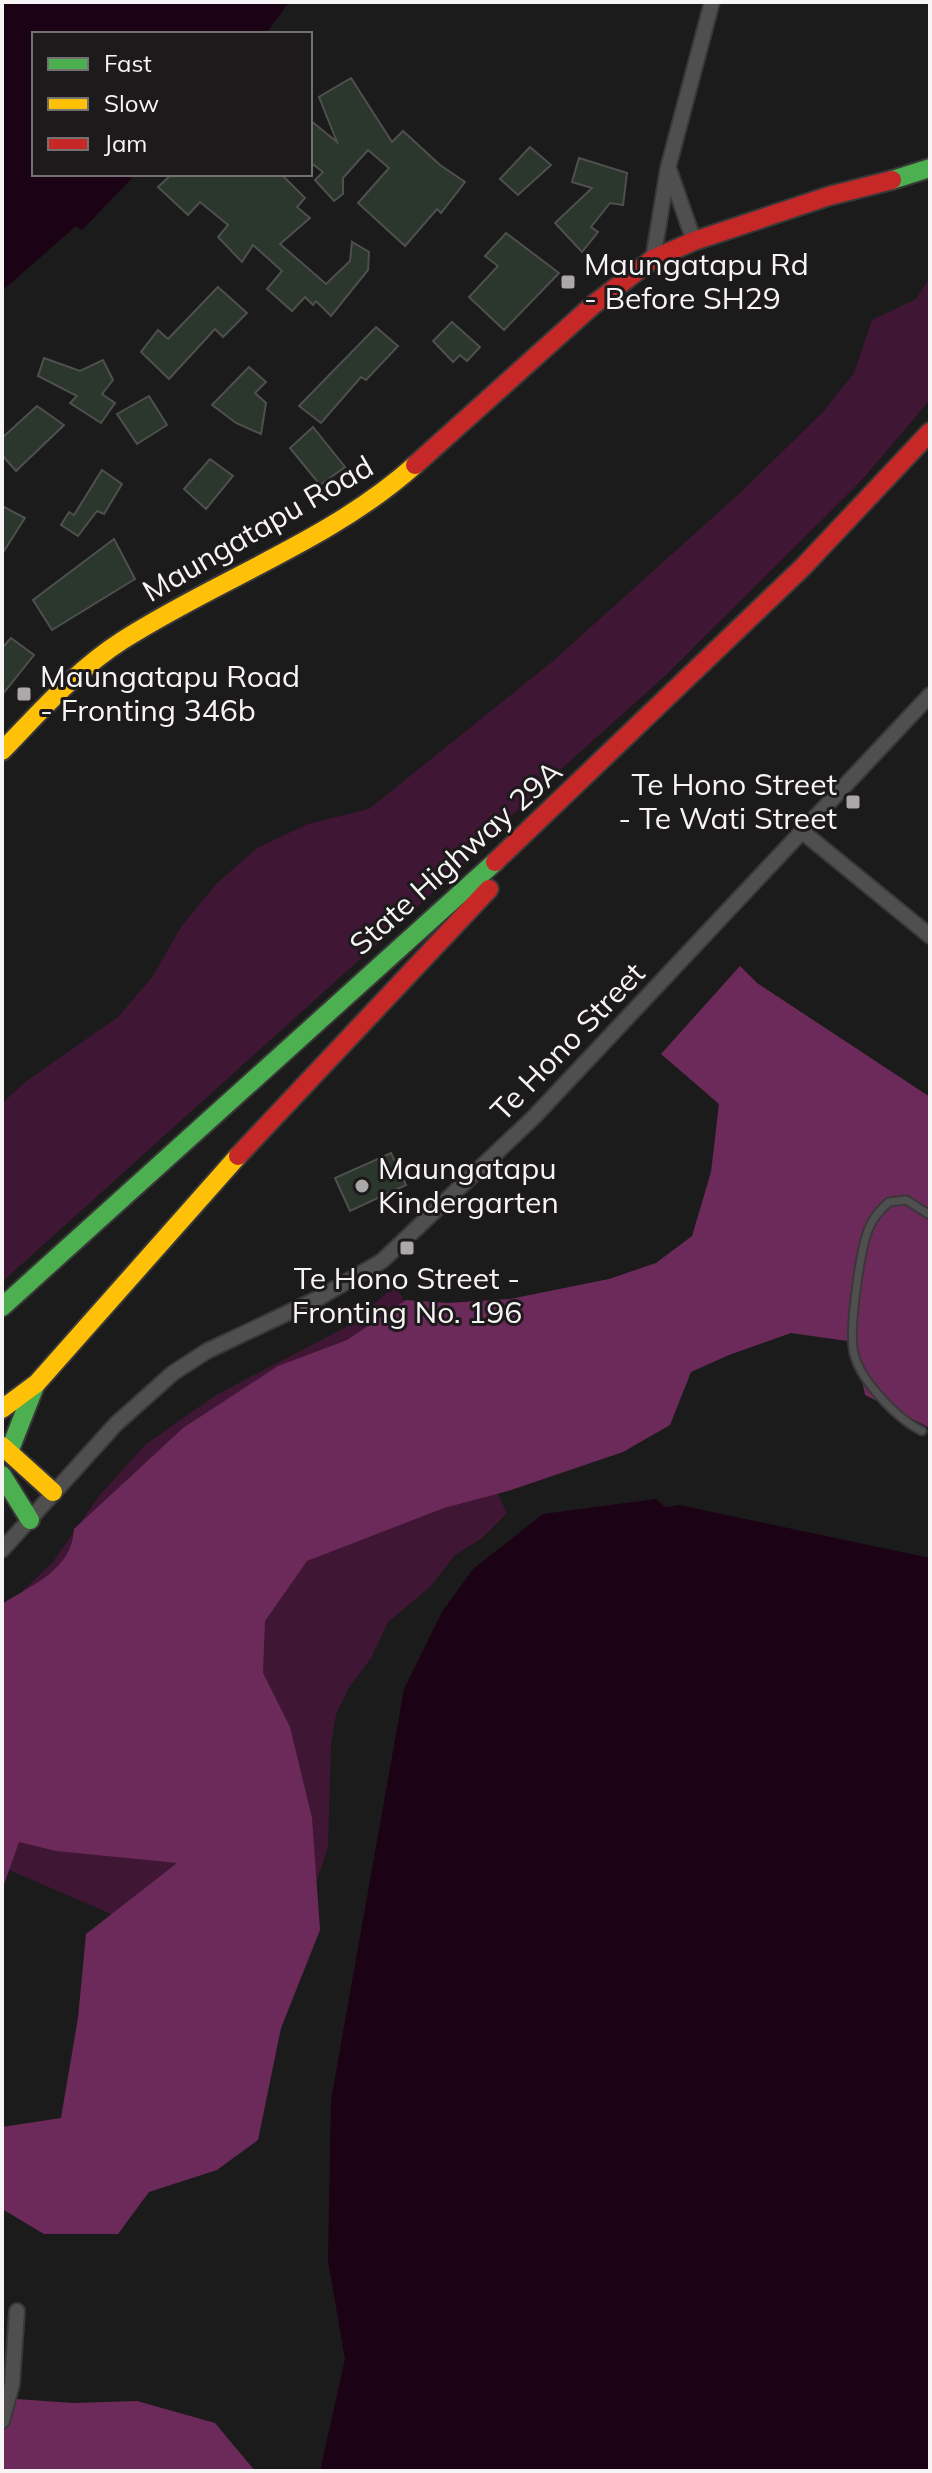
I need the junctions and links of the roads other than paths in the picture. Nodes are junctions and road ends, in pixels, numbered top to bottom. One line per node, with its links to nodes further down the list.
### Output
1 (712, 2): 2 (street)
2 (668, 168): 4 (street); 5 (street)
3 (930, 168): 4 (main road, Maungatapu Road)
4 (694, 241): 5 (main road, Maungatapu Road)
5 (653, 259): 8 (main road, Maungatapu Road)
6 (930, 432): 9 (main road, State Highway 29A)
7 (930, 695): 10 (street, Te Hono Street)
8 (2, 751)
9 (542, 820): 13 (main road, State Highway 29A); 14 (main road)
10 (804, 833): 11 (street); 19 (street, Te Hono Street)
11 (930, 936)
12 (930, 1215): 16 (lane)
13 (2, 1307)
14 (37, 1383): 15 (main road); 17 (main road)
15 (2, 1409)
16 (922, 1431)
17 (5, 1449): 19 (main road)
18 (2, 1475): 20 (main road)
19 (53, 1492): 20 (street, Te Hono Street)
20 (30, 1520): 21 (street, Te Hono Street)
21 (2, 1550)
22 (17, 2311): 23 (street)
23 (2, 2421)

